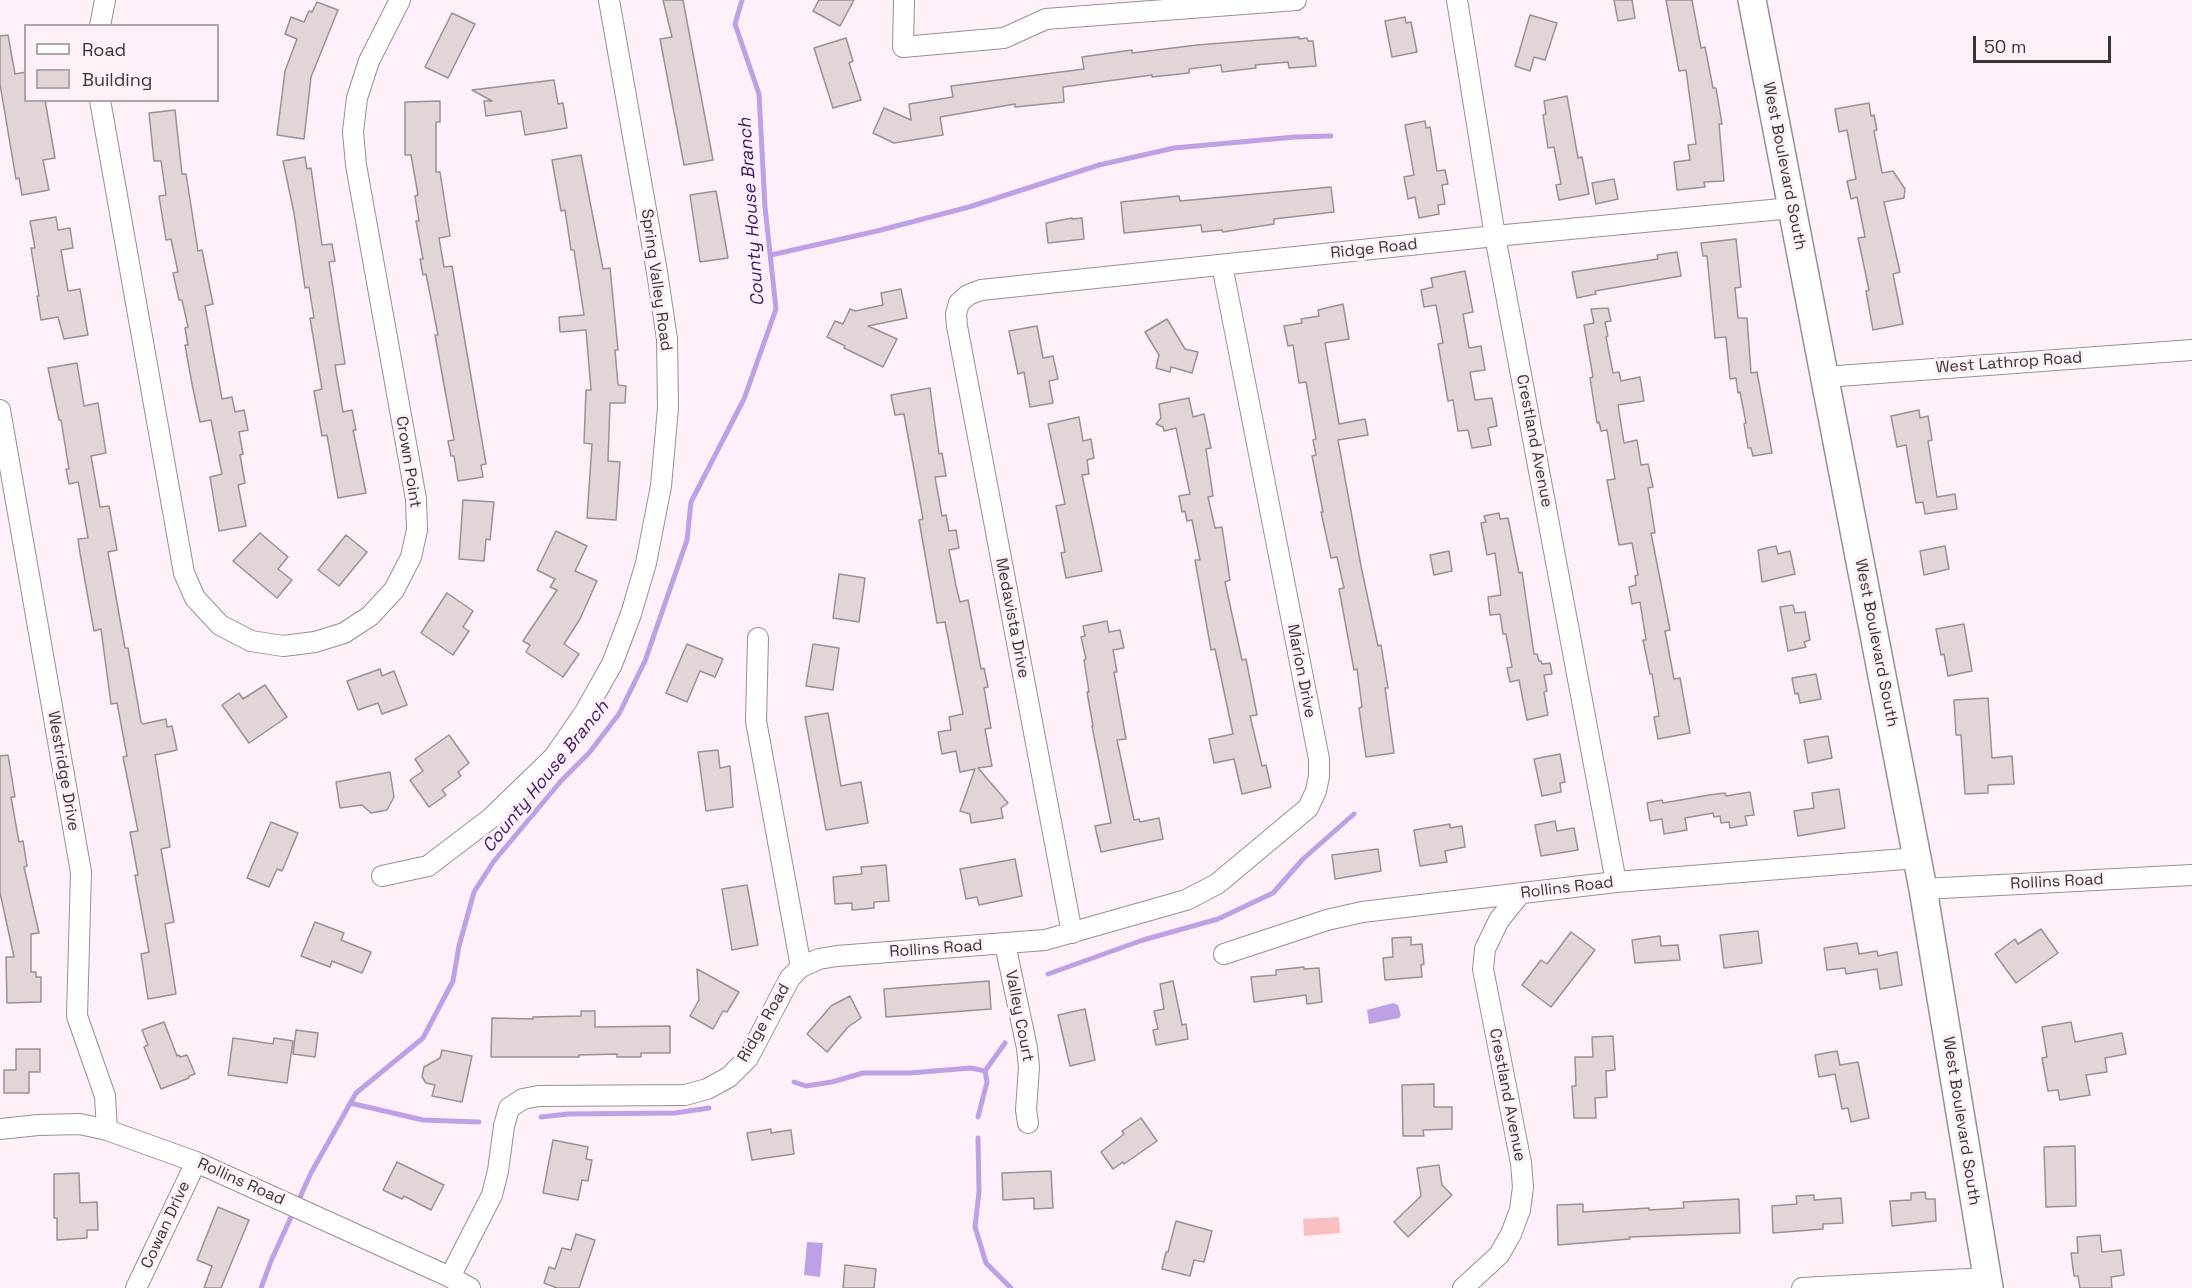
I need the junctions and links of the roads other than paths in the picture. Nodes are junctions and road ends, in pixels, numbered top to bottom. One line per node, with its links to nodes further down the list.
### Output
1 (105, 0): 8 (street)
2 (400, 0): 9 (street, Crown Point)
3 (609, 0): 20 (street, Spring Valley Road)
4 (904, 0): 5 (street)
5 (1296, 0)
6 (1456, 0): 11 (street, Crestland Avenue)
7 (1752, 0): 10 (main road, West Boulevard South)
8 (100, 24)
9 (100, 102)
10 (1792, 208): 11 (street, Ridge Road); 15 (main road, West Boulevard South)
11 (1495, 236): 12 (street, Ridge Road); 21 (street, Crestland Avenue)
12 (1222, 266): 13 (street, Ridge Road); 24 (street, Marion Drive)
13 (959, 303): 24 (street, Medavista Drive)
14 (2192, 350): 15 (street, West Lathrop Road)
15 (1825, 377): 18 (main road, West Boulevard South)
16 (0, 411): 30 (street, Westridge Drive)
17 (758, 638): 27 (street, Ridge Road)
18 (1917, 858): 21 (street, Rollins Road); 22 (main road, West Boulevard South)
19 (2192, 875): 22 (street, Rollins Road)
20 (382, 876)
21 (1616, 882): 23 (street, Rollins Road)
22 (1923, 890): 33 (main road, West Boulevard South)
23 (1520, 894): 26 (street, Rollins Road); 36 (street, Crestland Avenue)
24 (1072, 933): 25 (street, Rollins Road)
25 (1005, 944): 27 (street, Rollins Road); 28 (street, Valley Court)
26 (1224, 954)
27 (801, 967): 32 (street, Ridge Road)
28 (1028, 1123)
29 (0, 1130): 30 (street, Rollins Road)
30 (107, 1130): 31 (street, Rollins Road)
31 (196, 1162): 32 (street, Rollins Road); 34 (street, Cowan Drive)
32 (450, 1277): 35 (street, Rollins Road)
33 (1988, 1283): 37 (street)
34 (136, 1288)
35 (470, 1288)
36 (1463, 1288)
37 (1802, 1288)

